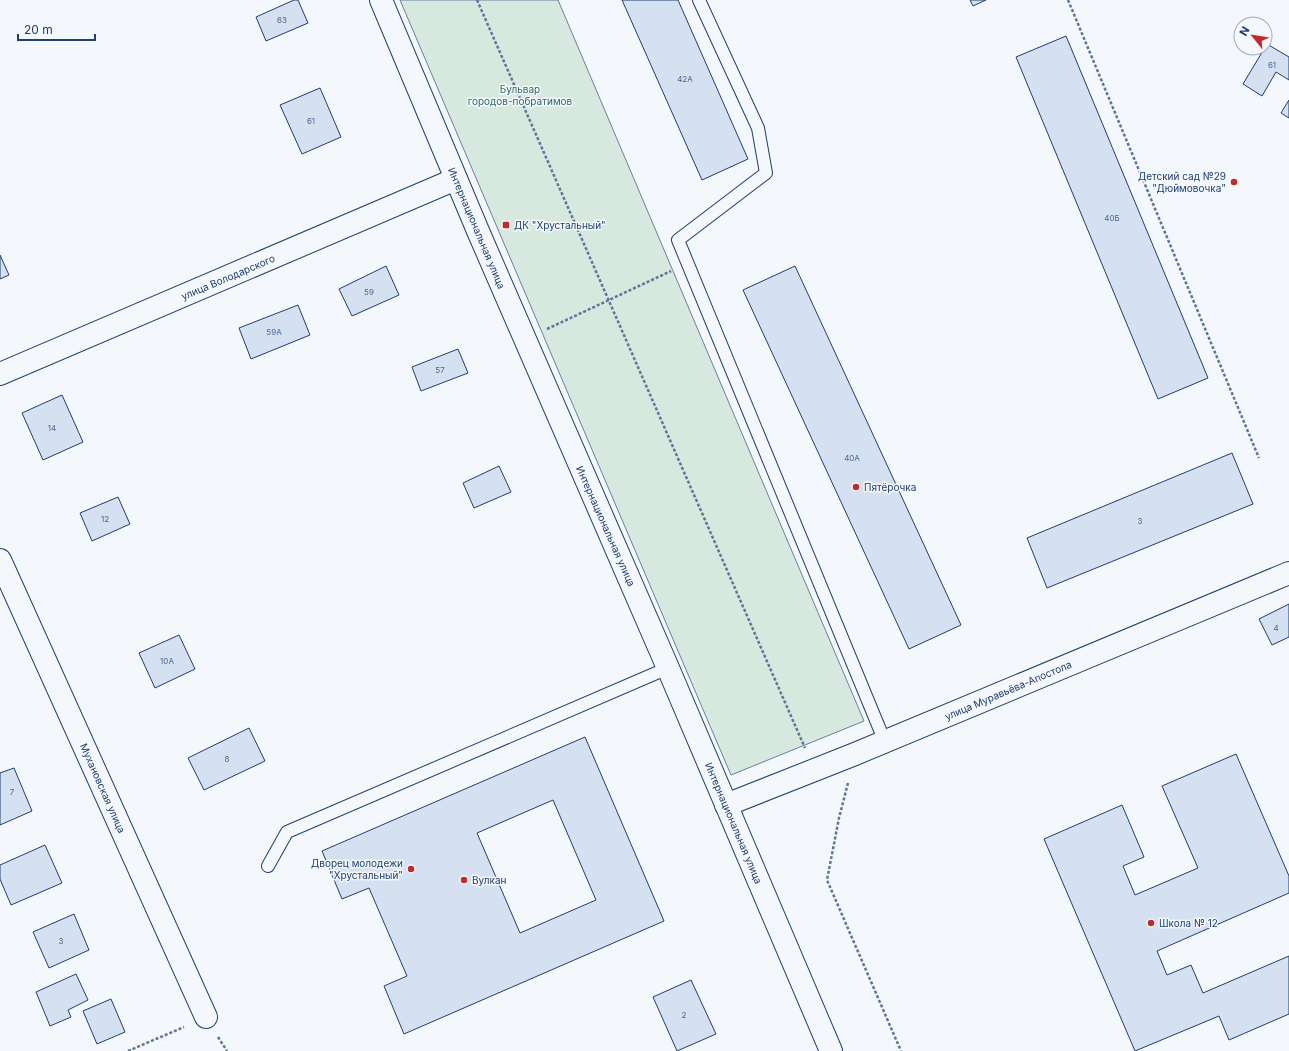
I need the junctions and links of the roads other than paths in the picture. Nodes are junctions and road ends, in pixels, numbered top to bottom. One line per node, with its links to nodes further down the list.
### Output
1 (381, 0): 3 (street, Интернациональная улица)
2 (699, 0): 8 (lane)
3 (456, 179): 4 (street, улица Володарского); 7 (street, Интернациональная улица)
4 (0, 374)
5 (0, 560): 11 (street, Мухановская улица)
6 (1289, 573): 8 (street, улица Муравьёва-Апостола)
7 (668, 668): 9 (street, Интернациональная улица); 10 (lane)
8 (885, 742): 9 (street, улица Муравьёва-Апостола)
9 (726, 805): 12 (street, Интернациональная улица)
10 (268, 866)
11 (206, 1017)
12 (831, 1051)

